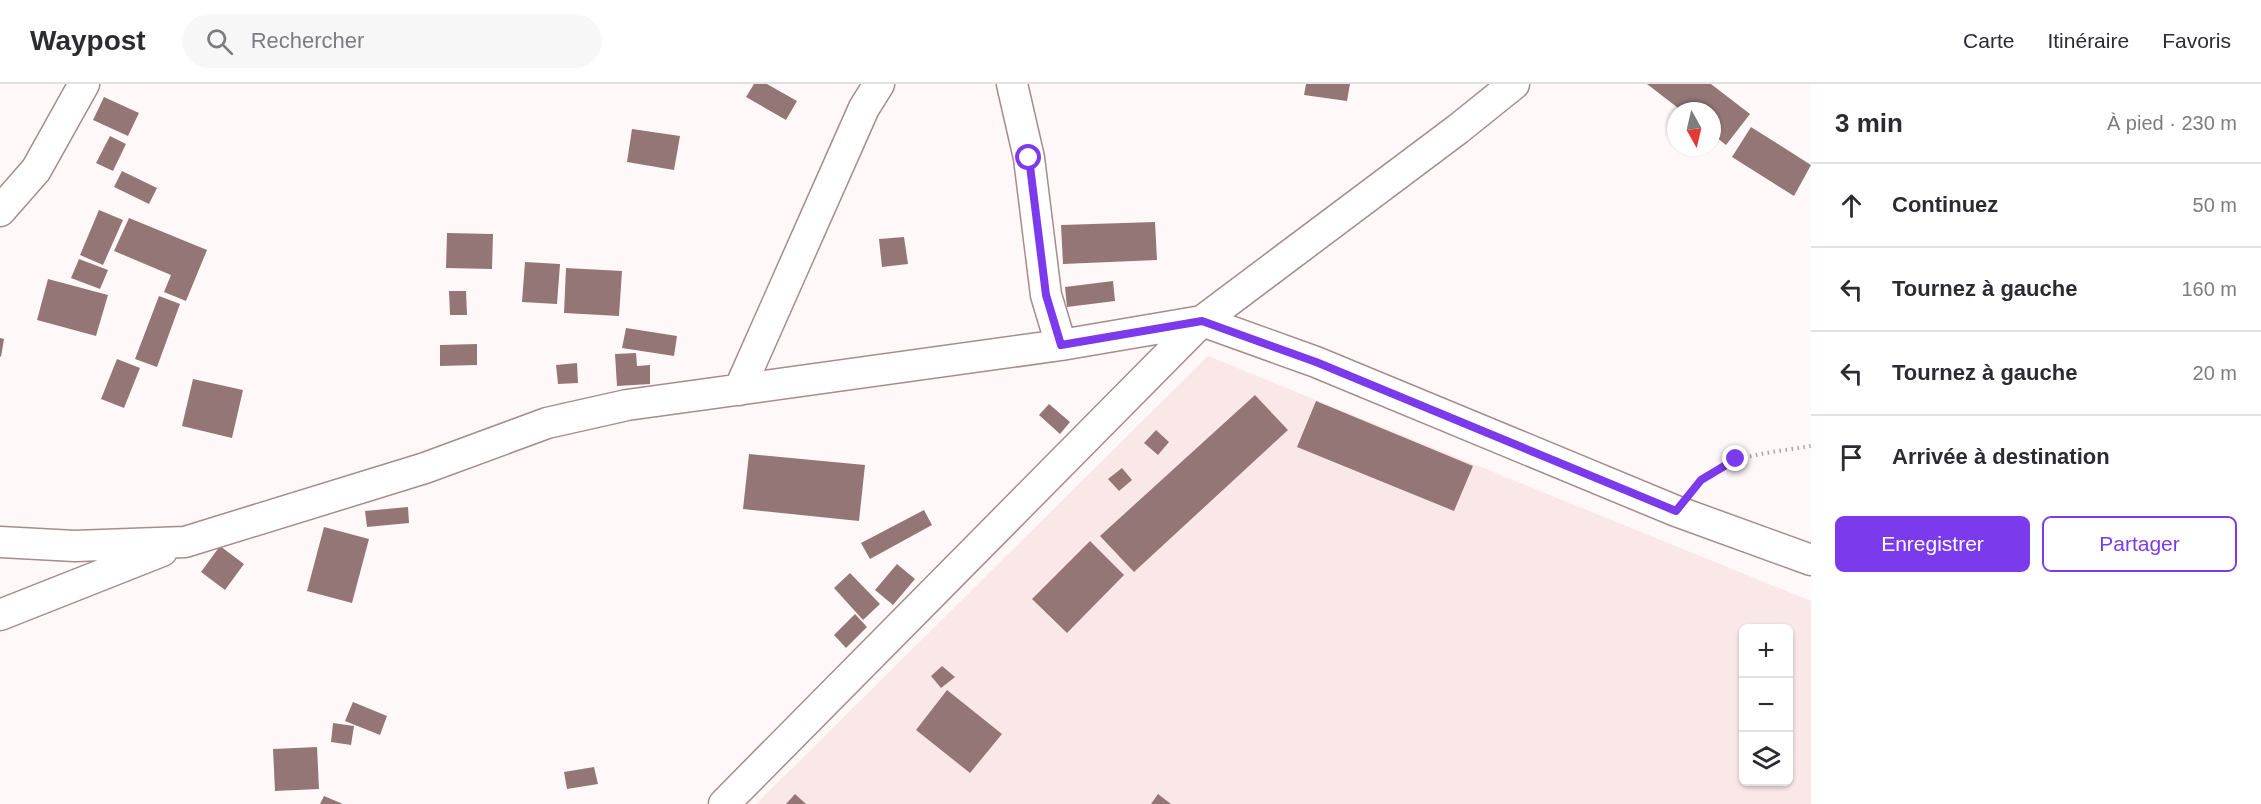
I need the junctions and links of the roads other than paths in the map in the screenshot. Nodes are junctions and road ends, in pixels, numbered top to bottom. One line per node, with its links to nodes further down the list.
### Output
1 (84, 84): 5 (street)
2 (879, 84): 8 (street)
3 (1012, 84): 7 (street)
4 (1514, 84): 6 (street)
5 (0, 211)
6 (1202, 321): 7 (street); 11 (street); 13 (street)
7 (1061, 345): 8 (street)
8 (739, 390): 10 (street)
9 (0, 542): 10 (street)
10 (185, 542): 12 (street)
11 (1811, 560)
12 (0, 615)
13 (724, 804)

